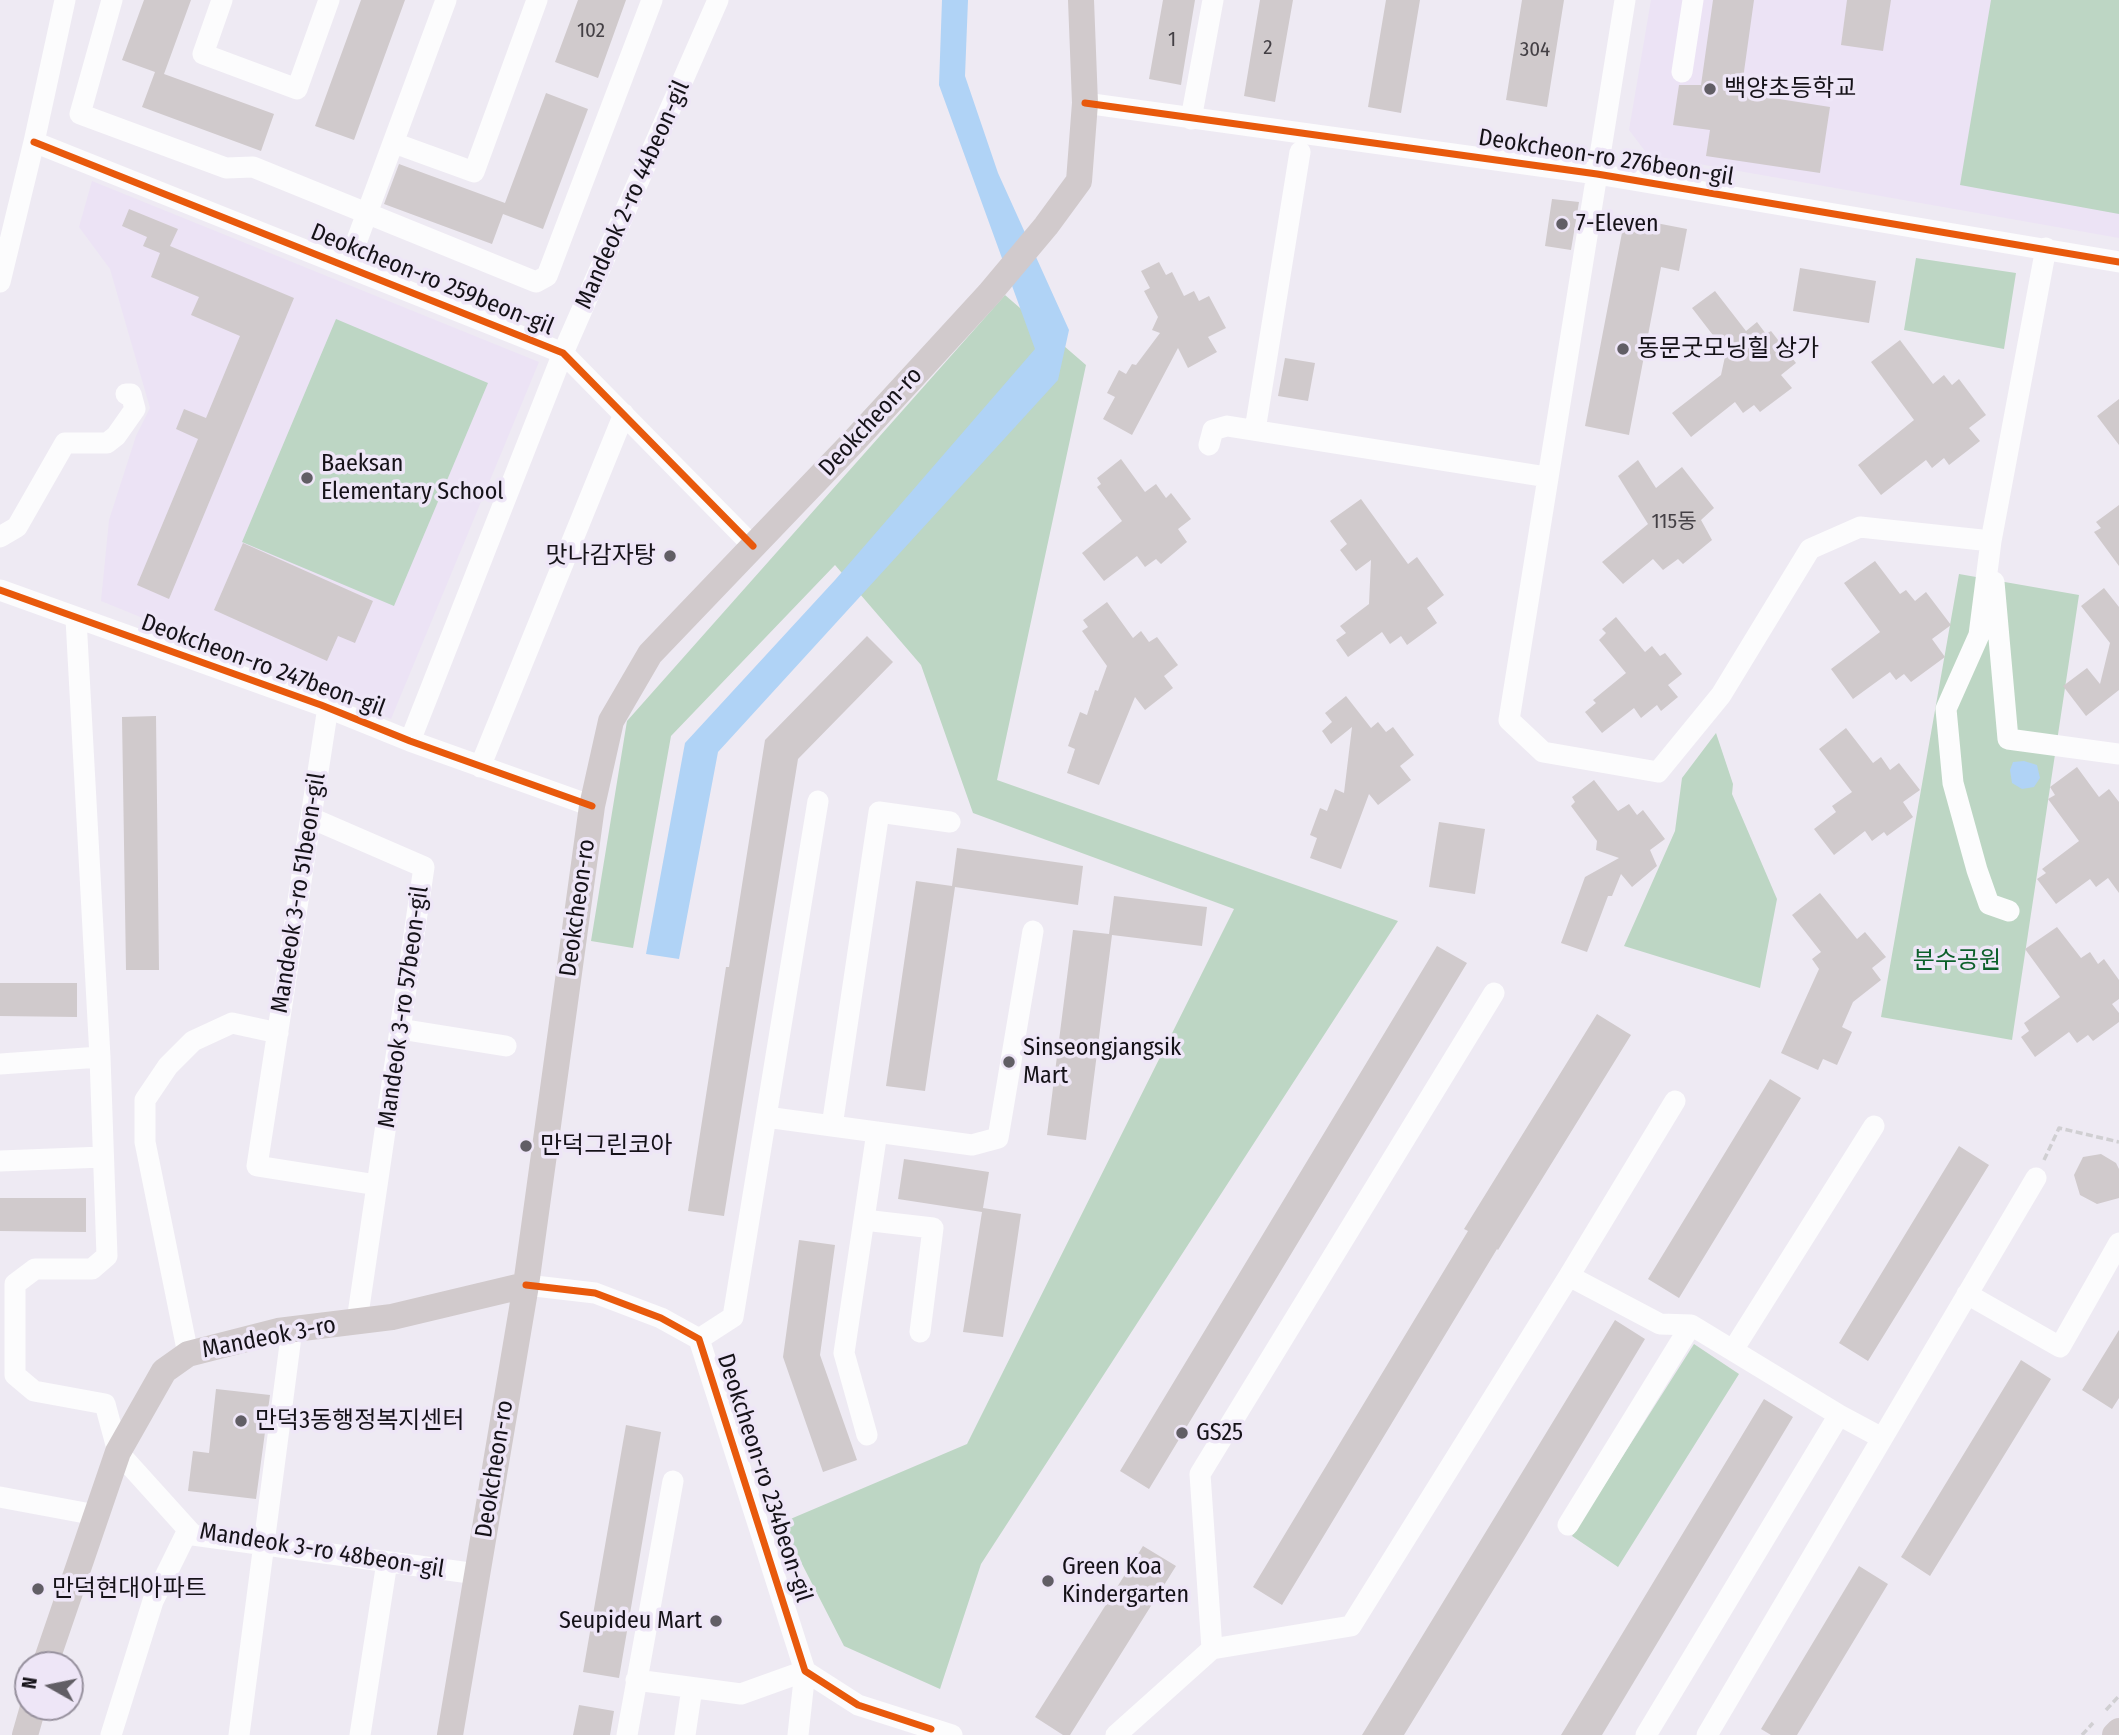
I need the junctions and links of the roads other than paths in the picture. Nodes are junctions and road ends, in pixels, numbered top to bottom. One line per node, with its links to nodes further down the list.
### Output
1 (65, 0): 16 (street)
2 (112, 0): 20 (street)
3 (222, 0): 4 (street)
4 (329, 0)
5 (446, 0): 17 (street)
6 (537, 0): 17 (street)
7 (652, 0): 20 (street)
8 (718, 0): 25 (street, Mandeok 2-ro 44beon-gil)
9 (1081, 0): 14 (main road, Deokcheon-ro)
10 (1213, 0): 15 (street)
11 (1625, 0): 19 (street)
12 (1693, 0): 13 (street)
13 (1682, 72)
14 (1085, 103): 15 (street, Deokcheon-ro 276beon-gil); 33 (main road, Deokcheon-ro)
15 (1191, 119): 19 (street, Deokcheon-ro 276beon-gil)
16 (34, 142): 23 (street, Deokcheon-ro 259beon-gil); 24 (street)
17 (394, 143): 20 (street)
18 (1300, 152): 28 (street)
19 (1597, 174): 21 (street, Deokcheon-ro 276beon-gil); 30 (street, Deokcheon-ro 276beon-gil)
20 (367, 213): 23 (street)
21 (2046, 248): 22 (street, Deokcheon-ro 276beon-gil); 32 (street)
22 (2119, 262)
23 (347, 267): 25 (street, Deokcheon-ro 259beon-gil)
24 (0, 282)
25 (563, 353): 27 (street, Deokcheon-ro 259beon-gil); 37 (street, Mandeok 2-ro 44beon-gil)
26 (125, 394): 31 (street)
27 (624, 414): 33 (street, Deokcheon-ro 259beon-gil); 39 (street)
28 (1255, 430): 29 (street); 30 (street)
29 (1209, 445)
30 (1546, 477): 32 (street, Deokcheon-ro 276beon-gil)
31 (0, 537)
32 (1991, 541): 38 (street); 44 (street)
33 (754, 546): 41 (main road, Deokcheon-ro)
34 (0, 590): 35 (street, Deokcheon-ro 247beon-gil)
35 (76, 619): 36 (street, Deokcheon-ro 247beon-gil); 50 (street)
36 (328, 708): 37 (street, Deokcheon-ro 247beon-gil); 42 (street, Mandeok 3-ro 51beon-gil)
37 (410, 741): 39 (street, Deokcheon-ro 247beon-gil)
38 (2119, 754)
39 (480, 767): 41 (street, Deokcheon-ro 247beon-gil)
40 (818, 801): 53 (street)
41 (592, 806): 65 (main road, Deokcheon-ro)
42 (311, 818): 47 (street, Mandeok 3-ro 57beon-gil); 48 (street, Mandeok 3-ro 51beon-gil)
43 (950, 822): 54 (street)
44 (2009, 911)
45 (1033, 931): 56 (street)
46 (1494, 993): 86 (street)
47 (400, 1029): 49 (street); 60 (street, Mandeok 3-ro 57beon-gil)
48 (278, 1032): 60 (street); 73 (street, Mandeok 3-ro 51beon-gil)
49 (506, 1046)
50 (100, 1057): 51 (street); 57 (street)
51 (0, 1064)
52 (1675, 1101): 63 (street)
53 (766, 1117): 54 (street); 71 (street)
54 (832, 1126): 56 (street)
55 (1874, 1126): 72 (street)
56 (877, 1132): 61 (street)
57 (103, 1157): 58 (street); 64 (street)
58 (0, 1161)
59 (2036, 1178): 66 (street)
60 (377, 1185): 67 (street, Mandeok 3-ro 57beon-gil)
61 (864, 1220): 70 (street); 75 (street)
62 (2119, 1243): 66 (street)
63 (1569, 1276): 68 (street); 86 (street)
64 (8, 1285): 77 (street)
65 (526, 1285): 67 (main road, Mandeok 3-ro); 71 (street, Deokcheon-ro 234beon-gil); 85 (main road, Deokcheon-ro)
66 (1967, 1294): 76 (street)
67 (357, 1321): 69 (main road, Mandeok 3-ro)
68 (1691, 1325): 72 (street); 81 (street)
69 (292, 1329): 73 (main road, Mandeok 3-ro); 83 (street)
70 (920, 1332)
71 (699, 1339): 88 (street, Deokcheon-ro 234beon-gil)
72 (1733, 1350): 74 (street)
73 (188, 1354): 77 (main road, Mandeok 3-ro)
74 (1839, 1415): 76 (street); 101 (street)
75 (867, 1435)
76 (1882, 1438): 102 (street)
77 (118, 1452): 80 (main road, Mandeok 3-ro); 82 (street, Mandeok 3-ro 48beon-gil)
78 (673, 1481): 89 (street)
79 (0, 1497): 80 (street)
80 (96, 1515): 87 (main road, Mandeok 3-ro)
81 (1568, 1525)
82 (188, 1530): 83 (street, Mandeok 3-ro 48beon-gil); 92 (street)
83 (263, 1545): 84 (street, Mandeok 3-ro 48beon-gil); 93 (street)
84 (387, 1562): 85 (street, Mandeok 3-ro 48beon-gil); 94 (street)
85 (478, 1574): 95 (main road, Deokcheon-ro)
86 (1212, 1649): 100 (street)
87 (50, 1651)
88 (805, 1671): 90 (street); 98 (street); 99 (street)
89 (636, 1680): 90 (street); 96 (street)
90 (692, 1688): 97 (street)
91 (2119, 1731): 103 (main road)
92 (111, 1735)
93 (239, 1735)
94 (360, 1735)
95 (450, 1735)
96 (627, 1735)
97 (685, 1735)
98 (798, 1735)
99 (952, 1735)
100 (1116, 1735)
101 (1646, 1735)
102 (1707, 1735)
103 (2115, 1735)

